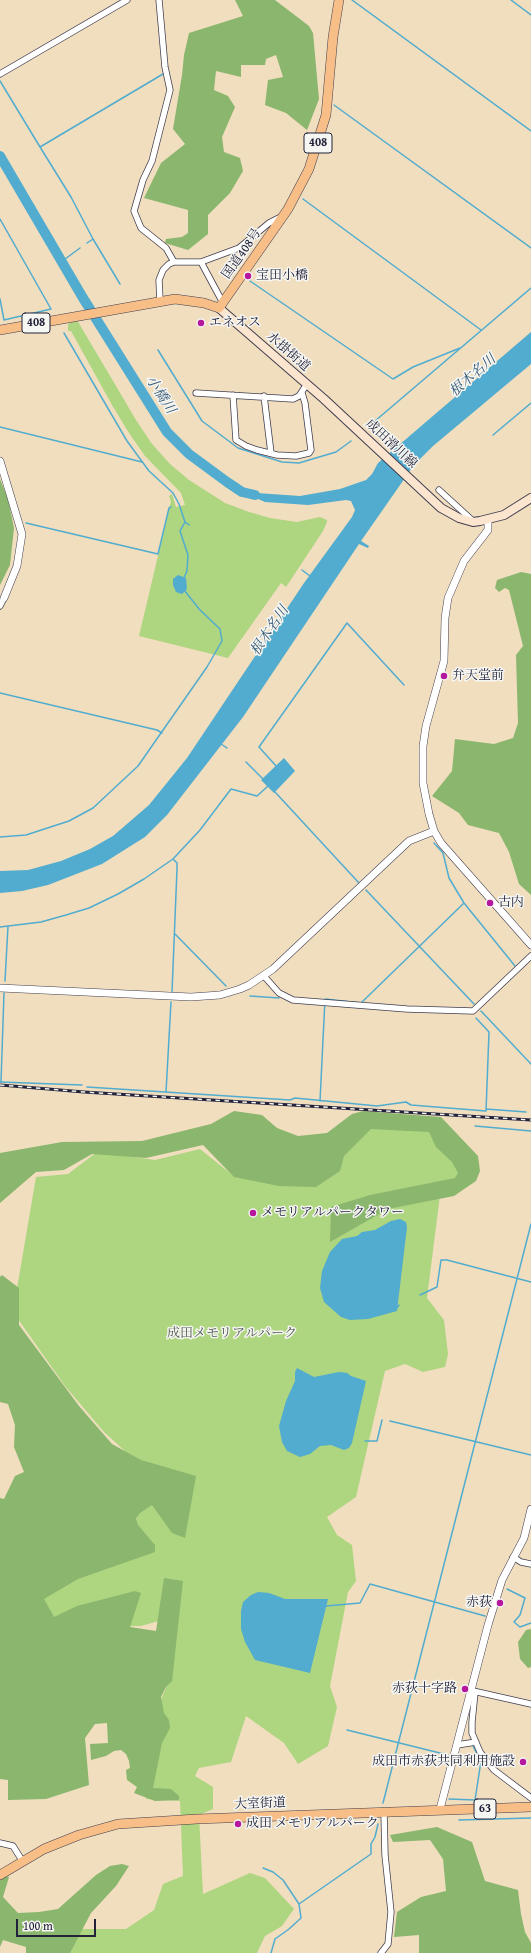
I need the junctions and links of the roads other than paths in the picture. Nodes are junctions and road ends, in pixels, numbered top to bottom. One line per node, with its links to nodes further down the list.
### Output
1 (127, 0): 4 (street)
2 (159, 0): 6 (street)
3 (337, 2): 5 (main road, 国道408号 / 408)
4 (0, 74)
5 (284, 215): 7 (street); 9 (main road, 国道408号 / 408)
6 (174, 262): 7 (street); 8 (street)
7 (200, 262): 9 (street)
8 (160, 301): 9 (main road, 408); 10 (main road, 408)
9 (221, 305): 11 (main road, 水掛街道)
10 (0, 330)
11 (307, 384): 12 (street); 16 (main road, 水掛街道)
12 (302, 392): 15 (street); 17 (street)
13 (196, 393): 14 (street)
14 (233, 394): 15 (street); 17 (street)
15 (264, 396): 17 (street)
16 (324, 399): 22 (main road, 成田滑川線)
17 (271, 452)
18 (0, 461): 23 (street)
19 (439, 490): 22 (street)
20 (531, 498): 21 (main road)
21 (488, 520): 22 (main road); 25 (street)
22 (473, 522)
23 (4, 598): 24 (street)
24 (0, 606)
25 (434, 831): 26 (street); 28 (street)
26 (531, 944)
27 (531, 956): 28 (street)
28 (264, 976): 29 (street)
29 (0, 988)
30 (531, 1509): 31 (street)
31 (512, 1557): 32 (street); 33 (street)
32 (531, 1564)
33 (473, 1691): 34 (street); 35 (street); 36 (street)
34 (531, 1704)
35 (476, 1742): 36 (street); 37 (street)
36 (457, 1745): 39 (street)
37 (531, 1798)
38 (531, 1807): 39 (main road, 大室街道 / 63)
39 (440, 1809): 40 (main road, 大室街道 / 63)
40 (384, 1812): 42 (main road, 大室街道 / 63); 44 (street)
41 (0, 1843): 42 (street)
42 (23, 1862): 43 (main road, 大室街道 / 63)
43 (0, 1875)
44 (381, 1953)

